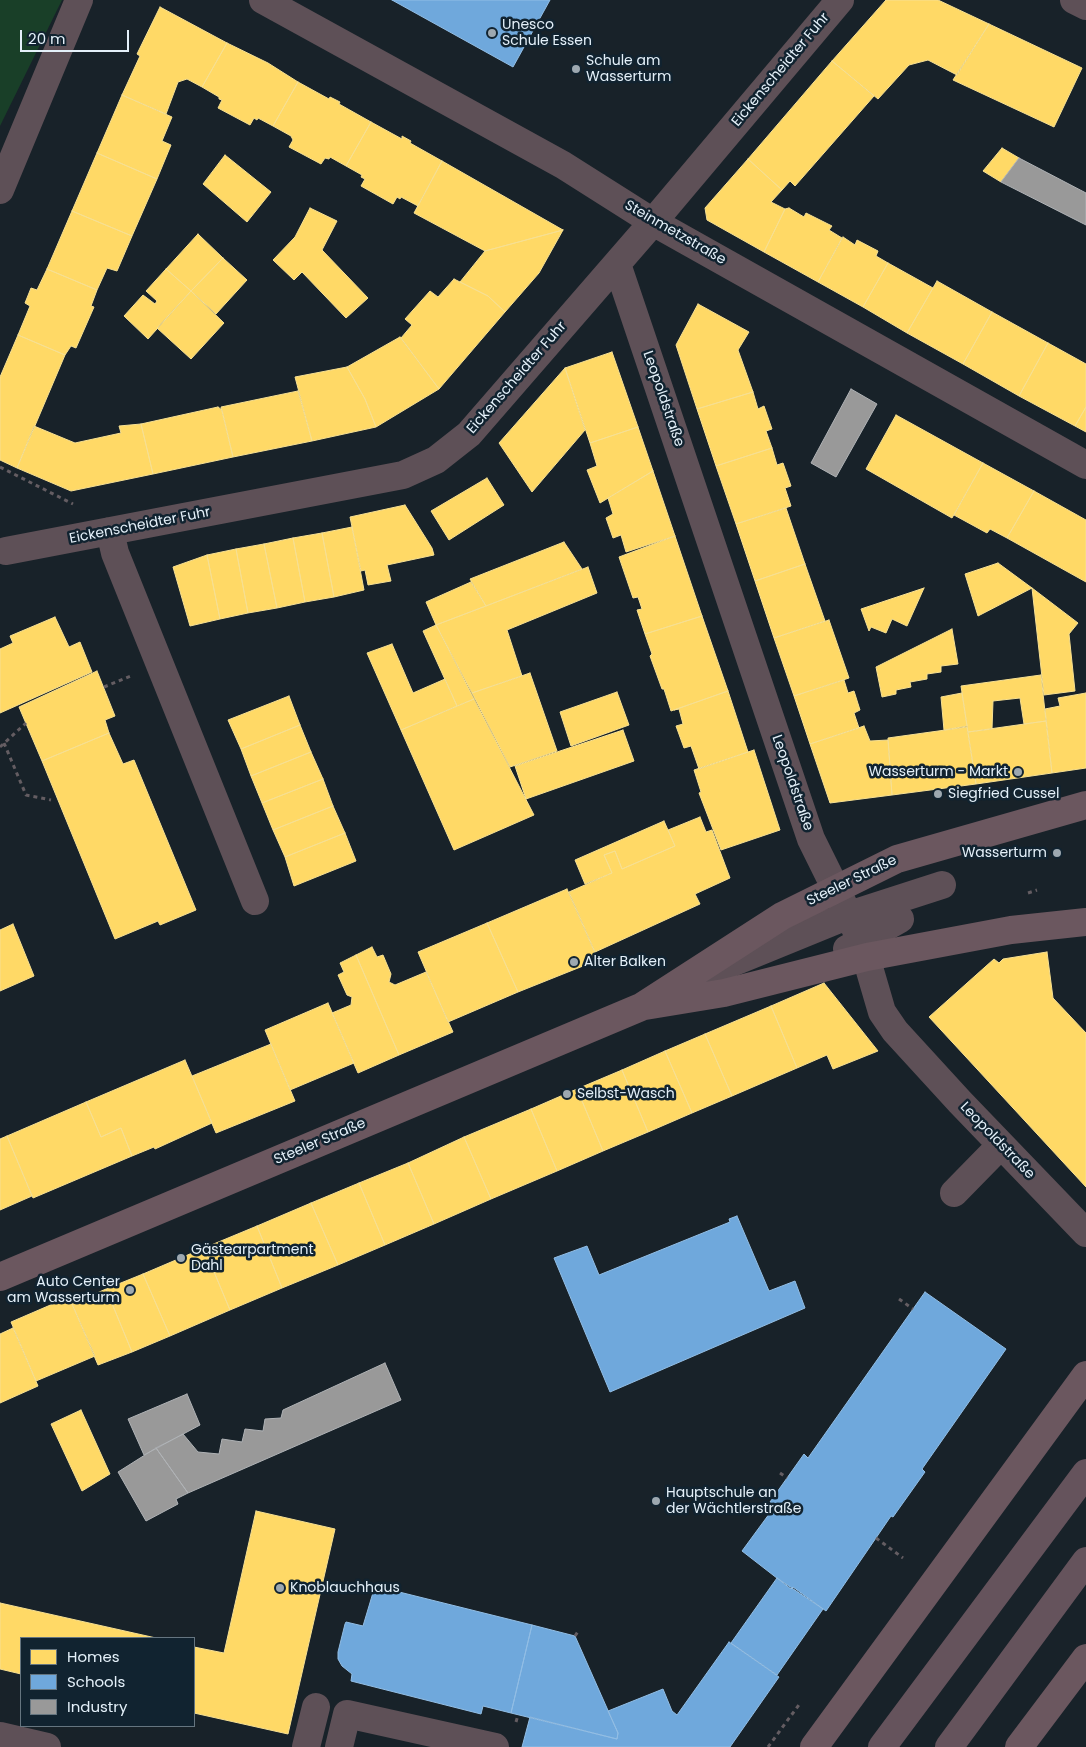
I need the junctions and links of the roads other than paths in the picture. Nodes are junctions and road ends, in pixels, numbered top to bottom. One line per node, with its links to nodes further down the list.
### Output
1 (79, 0): 6 (street)
2 (263, 0): 7 (street, Steinmetzstraße)
3 (840, 0): 7 (street, Eickenscheidter Fuhr)
4 (1074, 0): 5 (street)
5 (1086, 6)
6 (0, 190)
7 (653, 222): 8 (street, Eickenscheidter Fuhr); 9 (street, Steinmetzstraße)
8 (617, 264): 10 (street, Eickenscheidter Fuhr); 14 (street, Leopoldstraße)
9 (1086, 465)
10 (110, 531): 11 (street, Eickenscheidter Fuhr); 15 (street)
11 (6, 552)
12 (1086, 805): 14 (main road, Steeler Straße)
13 (942, 885): 16 (street)
14 (835, 888): 16 (street, Leopoldstraße); 20 (main road, Steeler Straße)
15 (255, 901)
16 (849, 915): 19 (street, Leopoldstraße); 20 (street)
17 (900, 919): 19 (street, Steeler Straße)
18 (1086, 922): 19 (main road, Steeler Straße)
19 (864, 949): 21 (main road, Steeler Straße); 22 (street, Leopoldstraße)
20 (666, 989): 21 (main road, Steeler Straße)
21 (641, 1007): 25 (main road, Steeler Straße)
22 (1000, 1146): 23 (street); 24 (street, Leopoldstraße)
23 (954, 1194)
24 (1086, 1233)
25 (0, 1277)
26 (1086, 1375): 36 (main road)
27 (1086, 1473): 37 (highway)
28 (1086, 1561): 38 (highway)
29 (1086, 1658): 39 (main road)
30 (316, 1707): 33 (street)
31 (0, 1736): 32 (street)
32 (46, 1747)
33 (306, 1747)
34 (339, 1747): 35 (street)
35 (495, 1747)
36 (814, 1747)
37 (882, 1747)
38 (949, 1747)
39 (1019, 1747)

